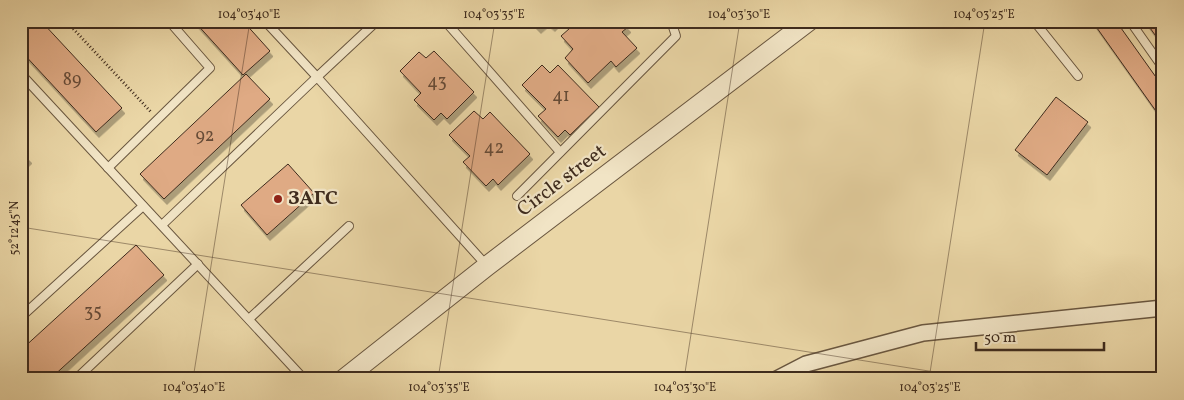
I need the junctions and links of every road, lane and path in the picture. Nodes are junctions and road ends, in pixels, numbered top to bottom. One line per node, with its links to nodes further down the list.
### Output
1 (66, 21): 14 (path)
2 (169, 21): 14 (lane)
3 (265, 21): 13 (lane)
4 (377, 21): 13 (lane)
5 (445, 21): 15 (lane)
6 (670, 21): 15 (lane)
7 (809, 21): 22 (street, Circle street)
8 (1034, 21): 12 (lane)
9 (1130, 21): 10 (lane)
10 (1163, 68)
11 (21, 74): 16 (lane)
12 (1078, 76)
13 (317, 77): 19 (lane); 22 (lane)
14 (158, 119): 16 (lane)
15 (560, 152): 17 (lane)
16 (108, 168): 18 (lane)
17 (517, 196)
18 (143, 206): 19 (lane); 24 (lane)
19 (162, 225): 21 (lane)
20 (349, 226): 25 (lane)
21 (198, 264): 25 (lane); 26 (lane)
22 (487, 266): 28 (street, Circle street)
23 (1163, 308): 29 (street)
24 (21, 316)
25 (249, 319): 27 (lane)
26 (76, 379)
27 (304, 379)
28 (344, 379)
29 (777, 379)

